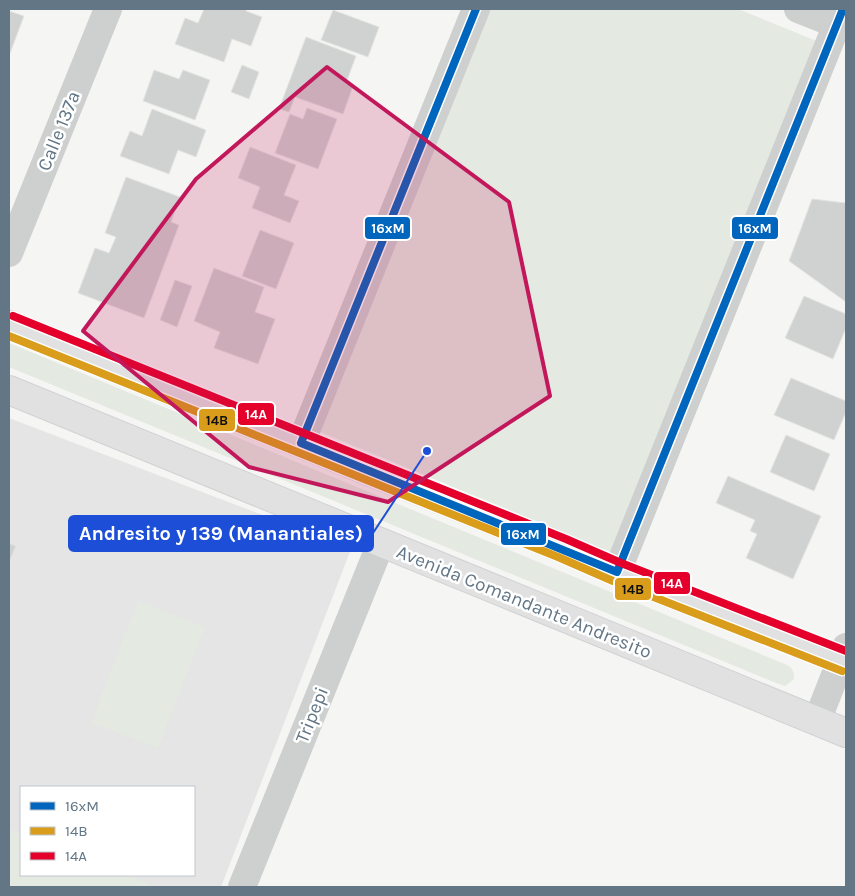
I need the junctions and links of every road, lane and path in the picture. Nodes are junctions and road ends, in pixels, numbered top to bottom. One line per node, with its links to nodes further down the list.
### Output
1 (108, 9): 5 (street, Calle 137a)
2 (476, 9): 8 (street)
3 (798, 9): 4 (street)
4 (842, 20): 10 (street)
5 (9, 253)
6 (9, 325): 8 (main road)
7 (9, 390): 9 (main road, Avenida Comandante Andresito)
8 (301, 443): 10 (main road)
9 (381, 544): 12 (main road, Avenida Comandante Andresito); 14 (street, Tripepi)
10 (617, 572): 11 (main road)
11 (844, 656): 12 (street)
12 (817, 721): 13 (main road, Avenida Comandante Andresito)
13 (846, 733)
14 (242, 887)

